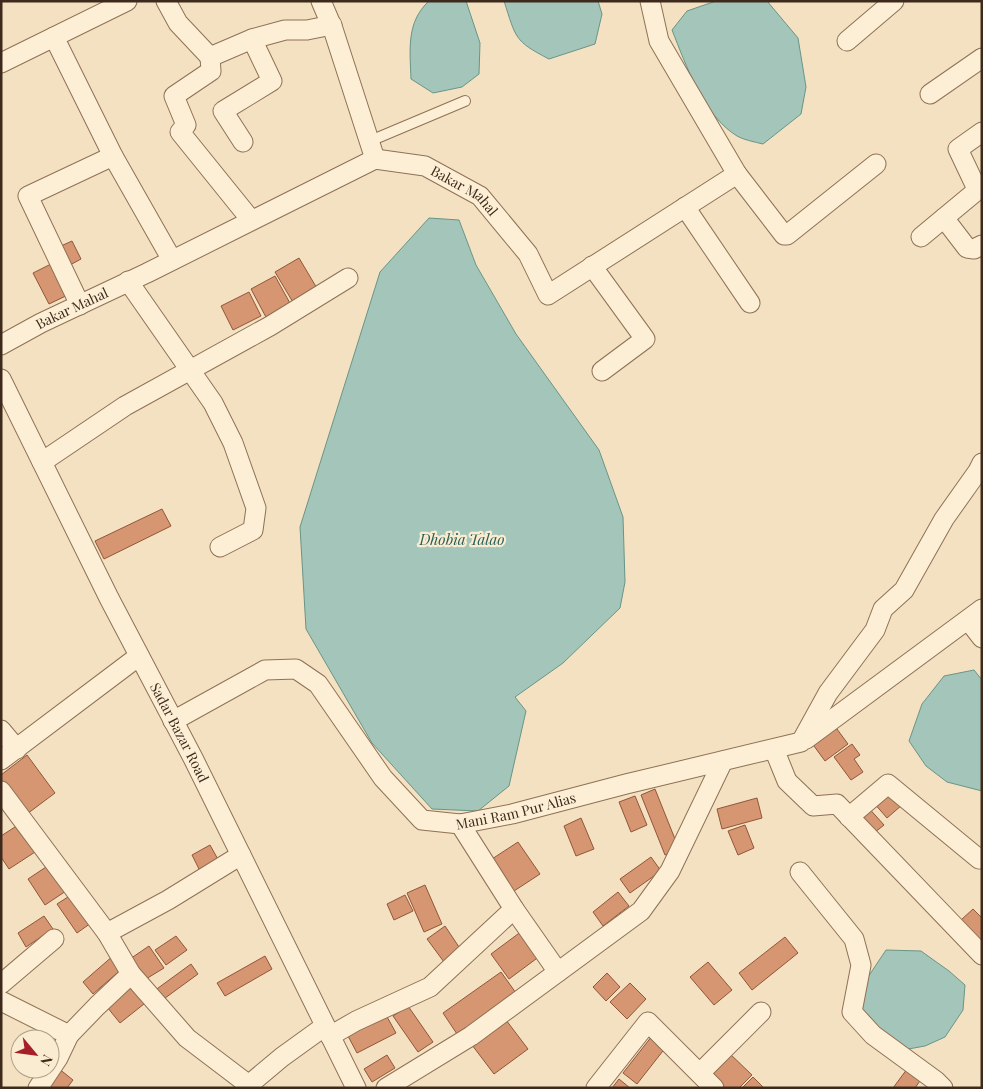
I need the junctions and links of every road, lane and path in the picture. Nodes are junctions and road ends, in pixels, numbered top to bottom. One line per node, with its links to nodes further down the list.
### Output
1 (126, 1): 7 (street)
2 (166, 1): 10 (street)
3 (321, 1): 6 (street)
4 (650, 1): 20 (street)
5 (894, 1): 9 (street)
6 (332, 25): 8 (street); 17 (street)
7 (54, 37): 12 (street); 18 (street)
8 (252, 39): 10 (street); 16 (street)
9 (847, 41)
10 (210, 58): 23 (street)
11 (982, 58): 13 (street)
12 (1, 63)
13 (930, 94)
14 (465, 101): 17 (lane)
15 (982, 132): 22 (street)
16 (243, 142)
17 (373, 150): 23 (street, Bakar Mahal); 27 (street, Bakar Mahal)
18 (113, 156): 26 (street); 31 (street)
19 (876, 164): 20 (street)
20 (737, 174): 21 (street, Bakar Mahal)
21 (685, 207): 27 (street, Bakar Mahal); 30 (street)
22 (944, 218): 24 (street); 25 (street)
23 (251, 220): 26 (street, Bakar Mahal)
24 (922, 237)
25 (982, 245)
26 (172, 260): 29 (street, Bakar Mahal)
27 (592, 266): 34 (street)
28 (348, 278): 33 (street)
29 (128, 282): 31 (street, Bakar Mahal); 33 (street)
30 (750, 303)
31 (80, 304): 32 (street, Bakar Mahal)
32 (1, 345)
33 (190, 370): 36 (street); 38 (street)
34 (602, 371)
35 (1, 378): 36 (street, Sadar Bazar Road)
36 (42, 462): 41 (street, Sadar Bazar Road)
37 (982, 463): 44 (street)
38 (220, 547)
39 (975, 615): 40 (street); 44 (street)
40 (982, 638)
41 (139, 656): 42 (street, Sadar Bazar Road); 46 (street)
42 (173, 721): 51 (street, Mani Ram Pur Alias); 52 (street, Sadar Bazar Road)
43 (1, 730): 46 (street)
44 (801, 742): 45 (street, Mani Ram Pur Alias)
45 (774, 749): 48 (street, Mani Ram Pur Alias); 50 (street)
46 (17, 750): 47 (street)
47 (1, 760)
48 (723, 761): 51 (street, Mani Ram Pur Alias); 59 (street)
49 (1, 791): 56 (street)
50 (849, 817): 53 (street); 58 (street)
51 (460, 824): 55 (street)
52 (241, 855): 56 (street); 64 (street, Sadar Bazar Road)
53 (982, 857)
54 (800, 872): 73 (street)
55 (514, 910): 59 (street); 64 (street)
56 (107, 933): 60 (street)
57 (54, 938): 61 (street)
58 (982, 955)
59 (558, 972): 70 (street)
60 (131, 974): 65 (street); 67 (street)
61 (1, 984)
62 (1, 1001): 65 (street)
63 (761, 1012): 66 (street)
64 (328, 1031): 67 (street); 69 (street, Sadar Bazar Road)
65 (70, 1035): 68 (street)
66 (700, 1072): 71 (street); 72 (street)
67 (247, 1086)
68 (38, 1088)
69 (356, 1088)
70 (386, 1088)
71 (596, 1088)
72 (714, 1088)
73 (943, 1088)

